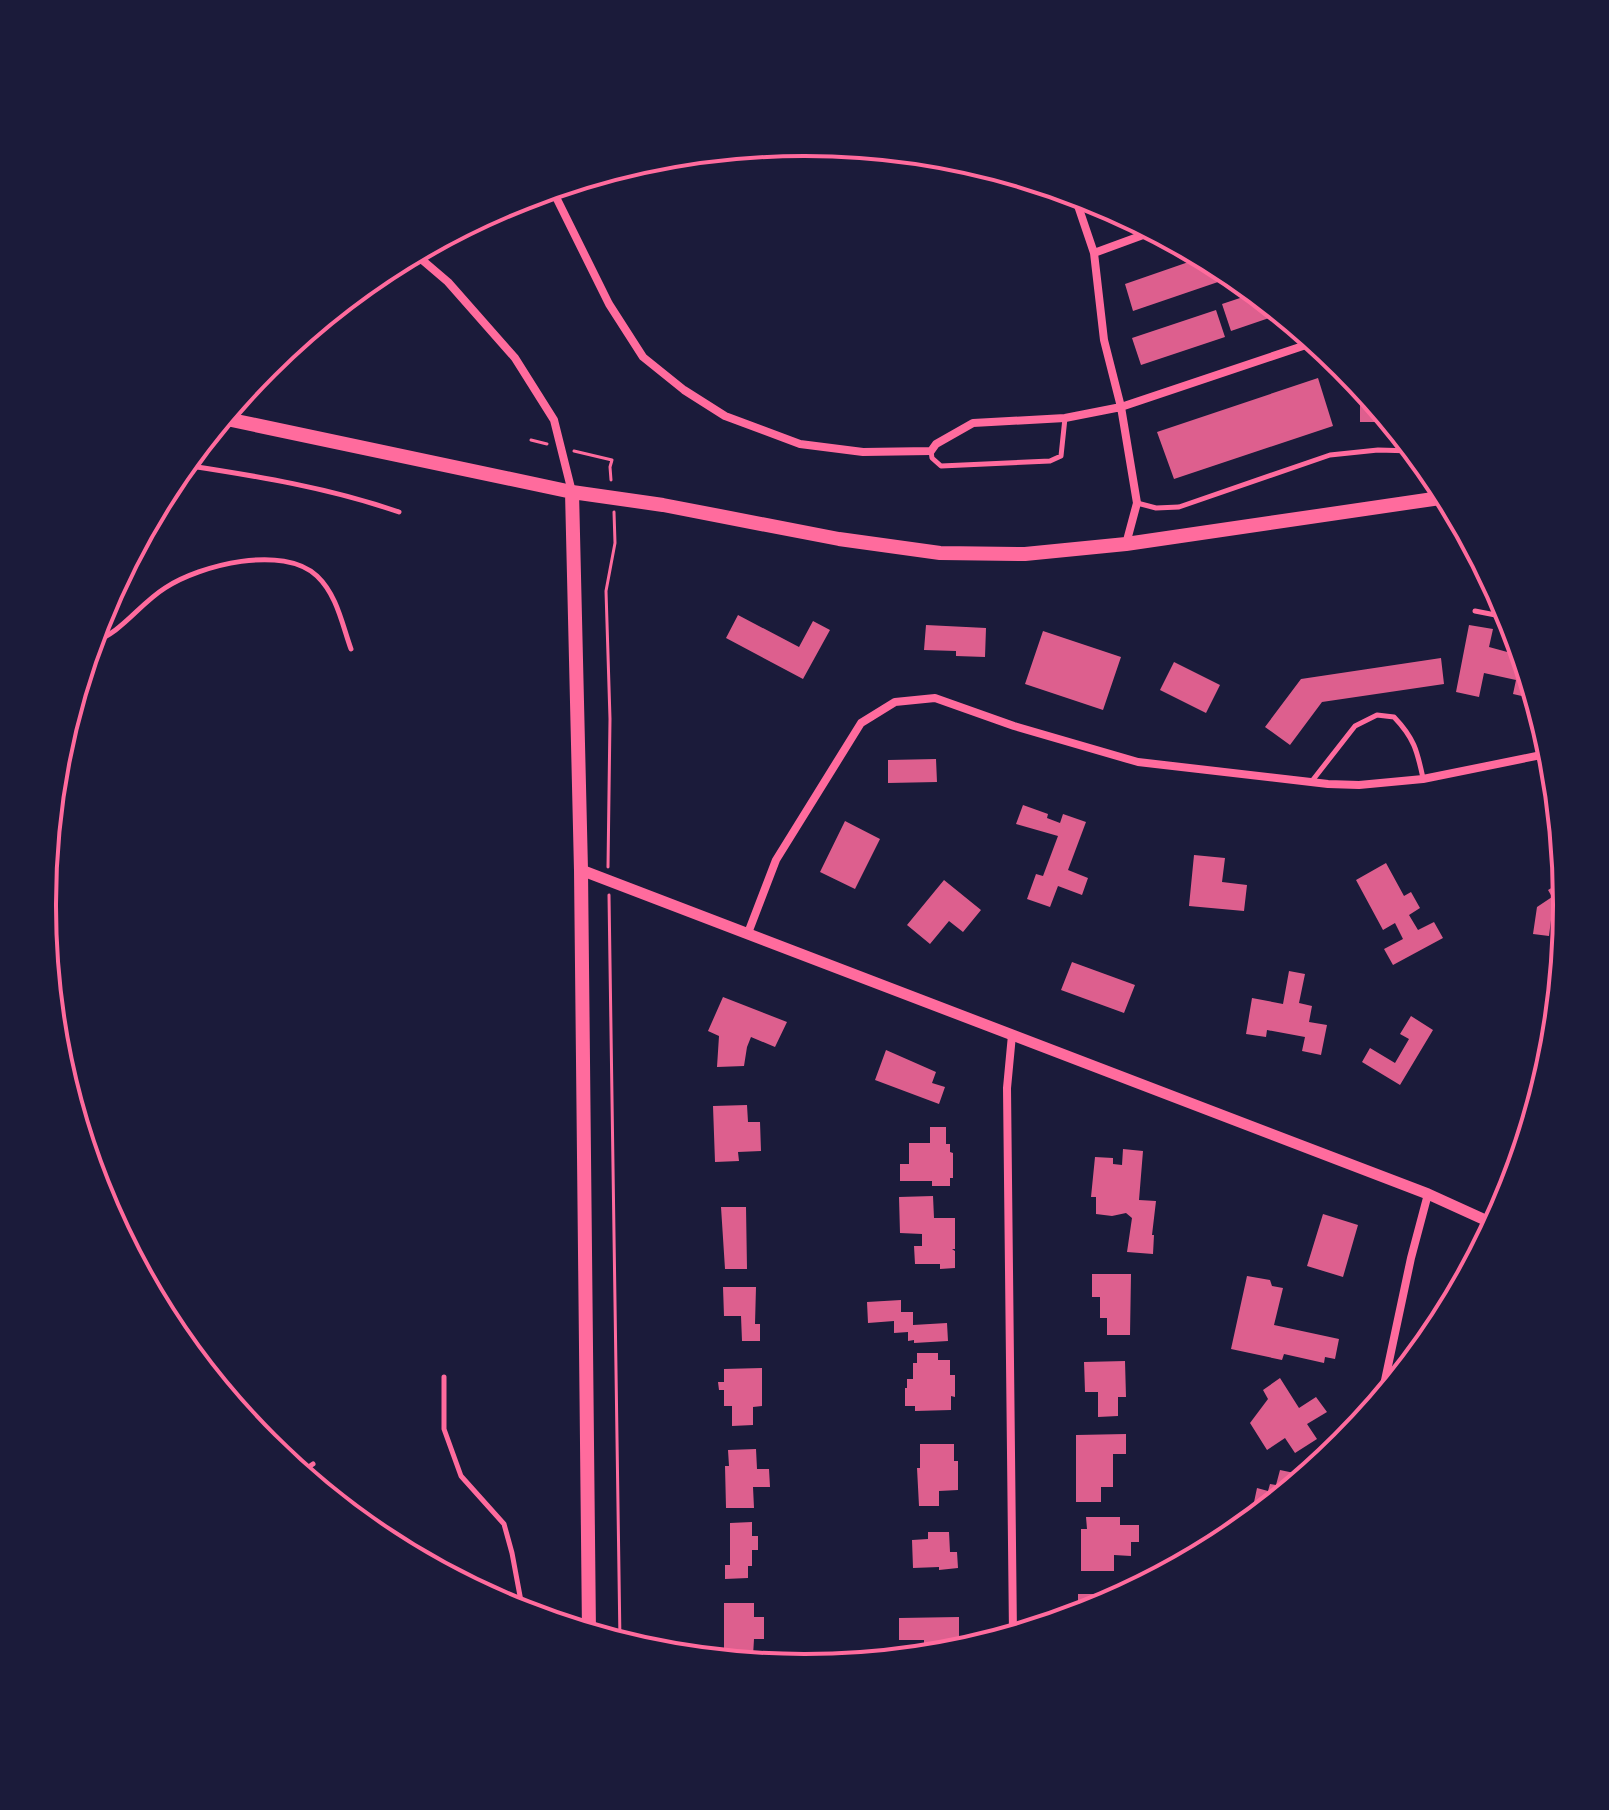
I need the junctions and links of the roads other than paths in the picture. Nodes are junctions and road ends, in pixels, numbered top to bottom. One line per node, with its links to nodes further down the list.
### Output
1 (557, 199): 10 (street)
2 (1079, 209): 4 (street)
3 (1140, 236): 4 (street)
4 (1094, 253): 7 (street)
5 (423, 261): 13 (street)
6 (1302, 346): 7 (street)
7 (1121, 407): 8 (street); 15 (street)
8 (1065, 418): 10 (street); 10 (lane)
9 (234, 421): 13 (main road)
10 (931, 451)
11 (1399, 451): 15 (lane)
12 (198, 467): 16 (lane)
13 (572, 492): 17 (main road); 25 (main road)
14 (1433, 499): 17 (main road)
15 (1137, 503): 17 (street)
16 (399, 512)
17 (1126, 544)
18 (1475, 611): 19 (lane)
19 (1494, 615)
20 (106, 638): 21 (lane)
21 (351, 649)
22 (1539, 756): 23 (street)
23 (1423, 779): 24 (street); 24 (lane)
24 (1312, 782): 26 (street)
25 (581, 870): 26 (street); 35 (main road)
26 (748, 933): 27 (street)
27 (1012, 1035): 28 (street); 36 (street)
28 (1428, 1194): 29 (street); 30 (street)
29 (1483, 1219)
30 (1386, 1376)
31 (444, 1377): 34 (lane)
32 (313, 1464): 33 (lane)
33 (309, 1466)
34 (520, 1598)
35 (589, 1621)
36 (1013, 1624)

